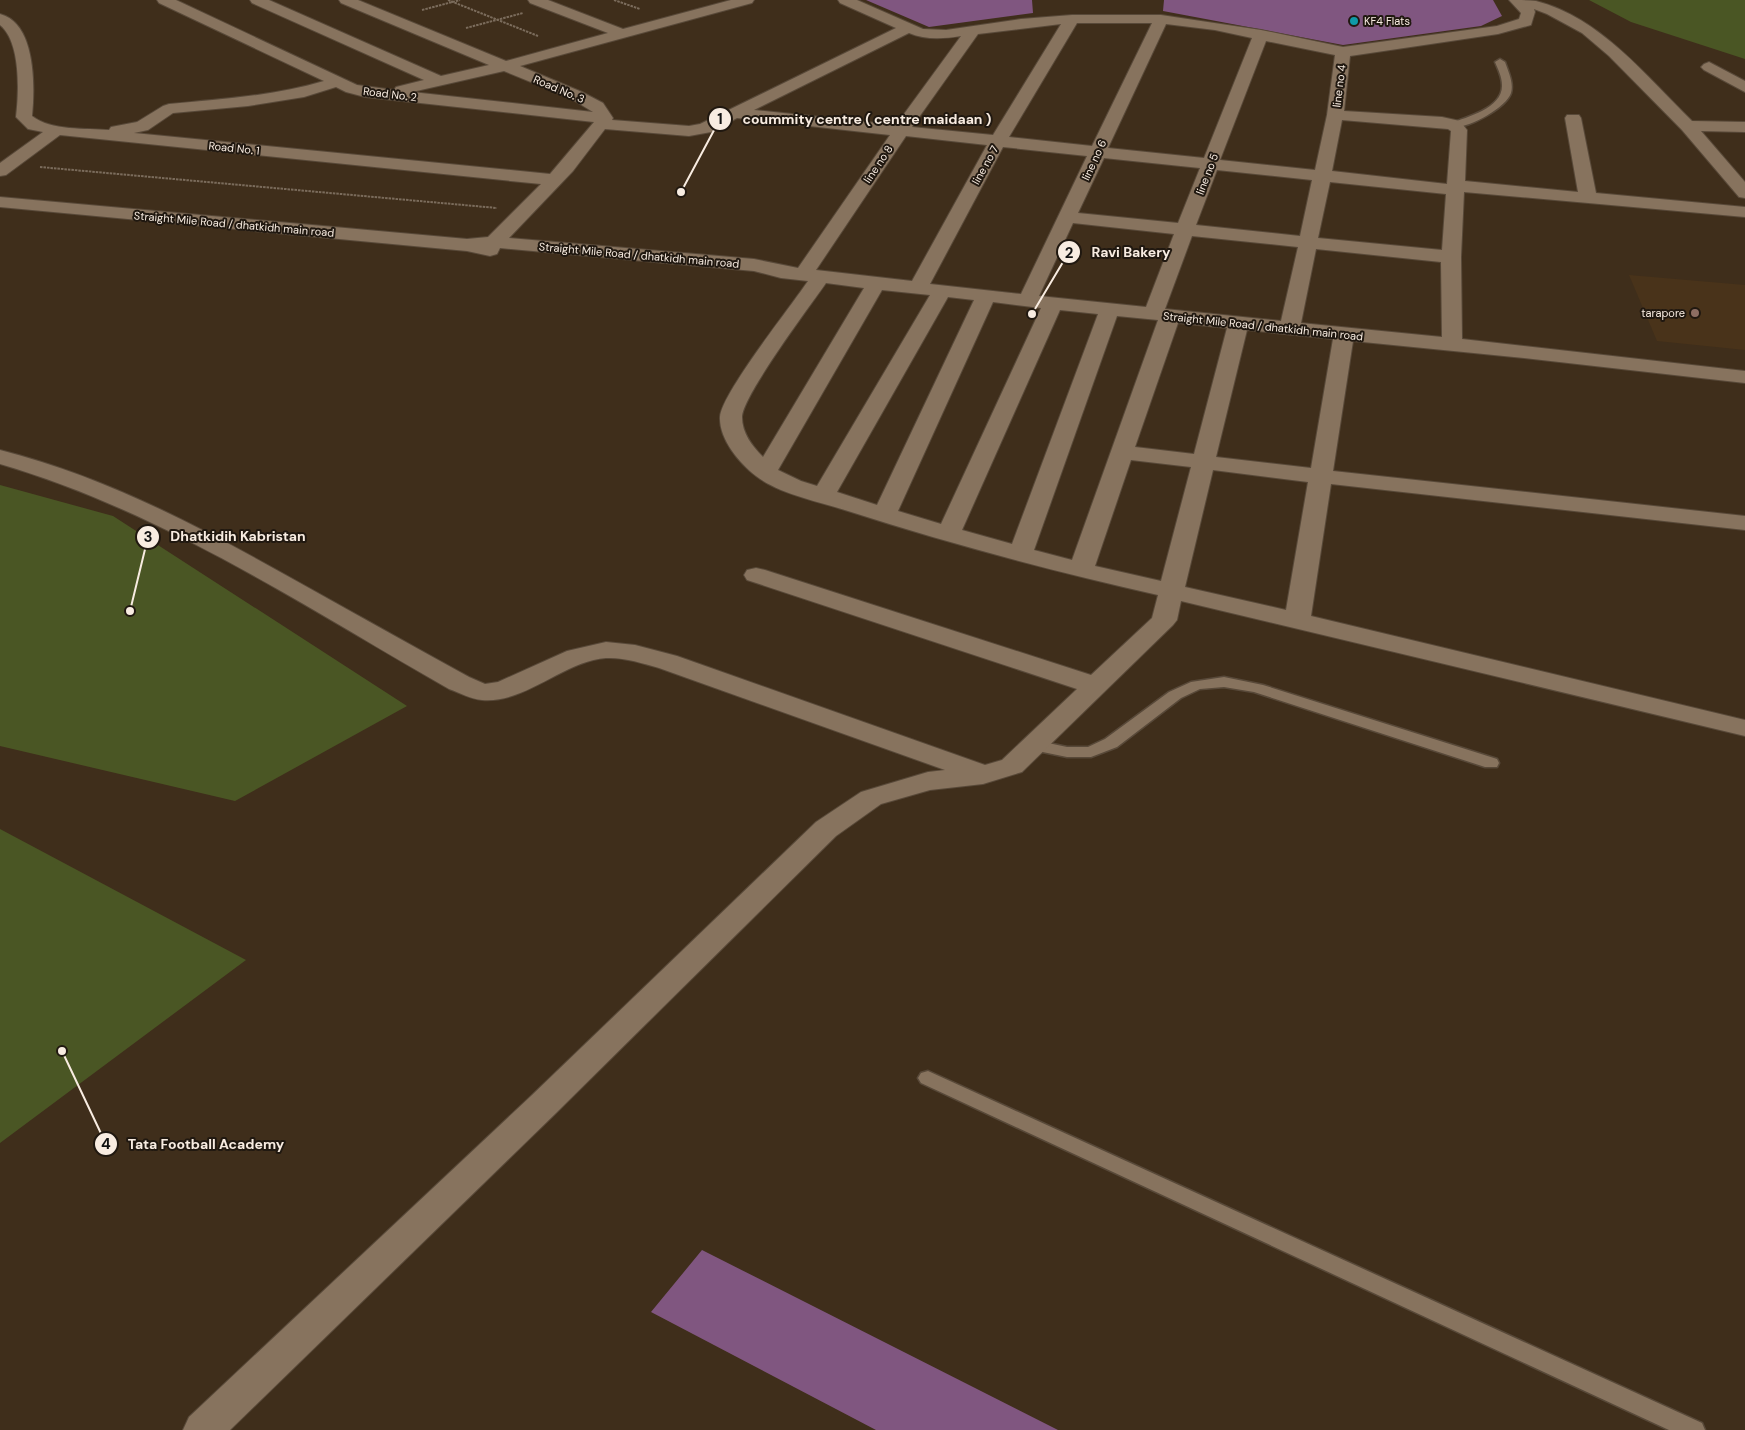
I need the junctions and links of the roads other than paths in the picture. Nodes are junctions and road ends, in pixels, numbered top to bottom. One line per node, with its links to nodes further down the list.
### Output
1 (164, 0): 23 (street, Road No. 2)
2 (257, 0): 22 (street)
3 (346, 0): 20 (street, Road No. 3)
4 (535, 0): 16 (street)
5 (690, 0): 10 (street)
6 (747, 0): 10 (street)
7 (845, 0): 14 (street)
8 (1516, 0): 18 (street, line no 4)
9 (1520, 0): 31 (street)
10 (715, 9): 16 (street)
11 (0, 18): 33 (street, Road No. 1)
12 (1072, 19): 13 (street); 15 (street); 36 (street, line no 7)
13 (1161, 19): 17 (street); 37 (street, line no 6)
14 (907, 28): 15 (street); 26 (street, Road No. 2)
15 (973, 30): 34 (street, line no 8)
16 (623, 34): 20 (street)
17 (1261, 34): 18 (street); 38 (street, line no 5)
18 (1343, 52): 27 (street, line no 4)
19 (1500, 62): 30 (lane)
20 (504, 66): 22 (street); 29 (street, Road No. 3)
21 (1709, 67): 24 (street)
22 (439, 81): 25 (street)
23 (338, 82): 25 (street, Road No. 2); 35 (street)
24 (1745, 87)
25 (365, 92): 29 (street, Road No. 2)
26 (735, 113): 29 (street, Road No. 2); 34 (street)
27 (1335, 115): 30 (street); 40 (street, line no 4)
28 (1573, 118): 44 (street)
29 (603, 121): 41 (street)
30 (1454, 125): 42 (street)
31 (1688, 126): 32 (street); 43 (street)
32 (1745, 128)
33 (58, 130): 35 (street, Road No. 1); 39 (street)
34 (900, 132): 36 (street); 52 (street, line no 8)
35 (103, 134): 41 (street, Road No. 1)
36 (998, 141): 37 (street); 54 (street, line no 7)
37 (1098, 153): 38 (street); 47 (street, line no 6)
38 (1212, 165): 40 (street); 48 (street, line no 5)
39 (5, 168)
40 (1322, 176): 42 (street); 49 (street, line no 4)
41 (554, 180): 50 (street)
42 (1456, 188): 44 (street); 51 (street)
43 (1745, 193)
44 (1588, 198): 46 (street)
45 (0, 202): 50 (street, Straight Mile Road / dhatkidh main road)
46 (1745, 212)
47 (1068, 216): 48 (street); 57 (street, line no 6)
48 (1186, 230): 49 (street); 60 (street, line no 5)
49 (1308, 242): 51 (street); 62 (street, line no 4)
50 (492, 246): 52 (street, Straight Mile Road / dhatkidh main road)
51 (1451, 257): 64 (street)
52 (812, 276): 53 (street, Straight Mile Road / dhatkidh main road); 69 (street, line no 8)
53 (876, 284): 54 (street, Straight Mile Road / dhatkidh main road); 69 (street)
54 (918, 288): 55 (street, Straight Mile Road / dhatkidh main road)
55 (942, 291): 56 (street, Straight Mile Road / dhatkidh main road); 71 (street)
56 (986, 296): 57 (street, Straight Mile Road / dhatkidh main road); 72 (street)
57 (1027, 301): 58 (street, Straight Mile Road / dhatkidh main road)
58 (1053, 303): 59 (street, Straight Mile Road / dhatkidh main road); 74 (street)
59 (1109, 310): 60 (street, Straight Mile Road / dhatkidh main road); 75 (street)
60 (1161, 315): 61 (street, Straight Mile Road / dhatkidh main road); 66 (street, line no 5)
61 (1238, 323): 62 (street, Straight Mile Road / dhatkidh main road); 68 (street)
62 (1290, 328): 63 (street, Straight Mile Road / dhatkidh main road)
63 (1344, 335): 64 (street, Straight Mile Road / dhatkidh main road); 70 (street)
64 (1452, 344): 65 (street, Straight Mile Road / dhatkidh main road)
65 (1745, 377)
66 (1122, 452): 68 (street); 76 (street, line no 5)
67 (0, 457): 84 (street)
68 (1204, 461): 70 (street); 78 (street)
69 (765, 472): 71 (street, line no 8)
70 (1320, 476): 73 (street); 79 (street)
71 (824, 496): 72 (street, line no 8)
72 (884, 516): 74 (street, line no 8)
73 (1745, 523)
74 (948, 534): 75 (street, line no 8)
75 (1020, 555): 76 (street, line no 8)
76 (1081, 570): 78 (street, line no 8)
77 (756, 575): 80 (street)
78 (1172, 592): 79 (street, line no 8); 80 (street)
79 (1297, 621): 81 (street, line no 8)
80 (1096, 686): 82 (street)
81 (1745, 728)
82 (1034, 744): 83 (lane); 84 (street)
83 (1491, 764)
84 (984, 774): 86 (street)
85 (928, 1078): 87 (lane)
86 (203, 1430)
87 (1693, 1430)

